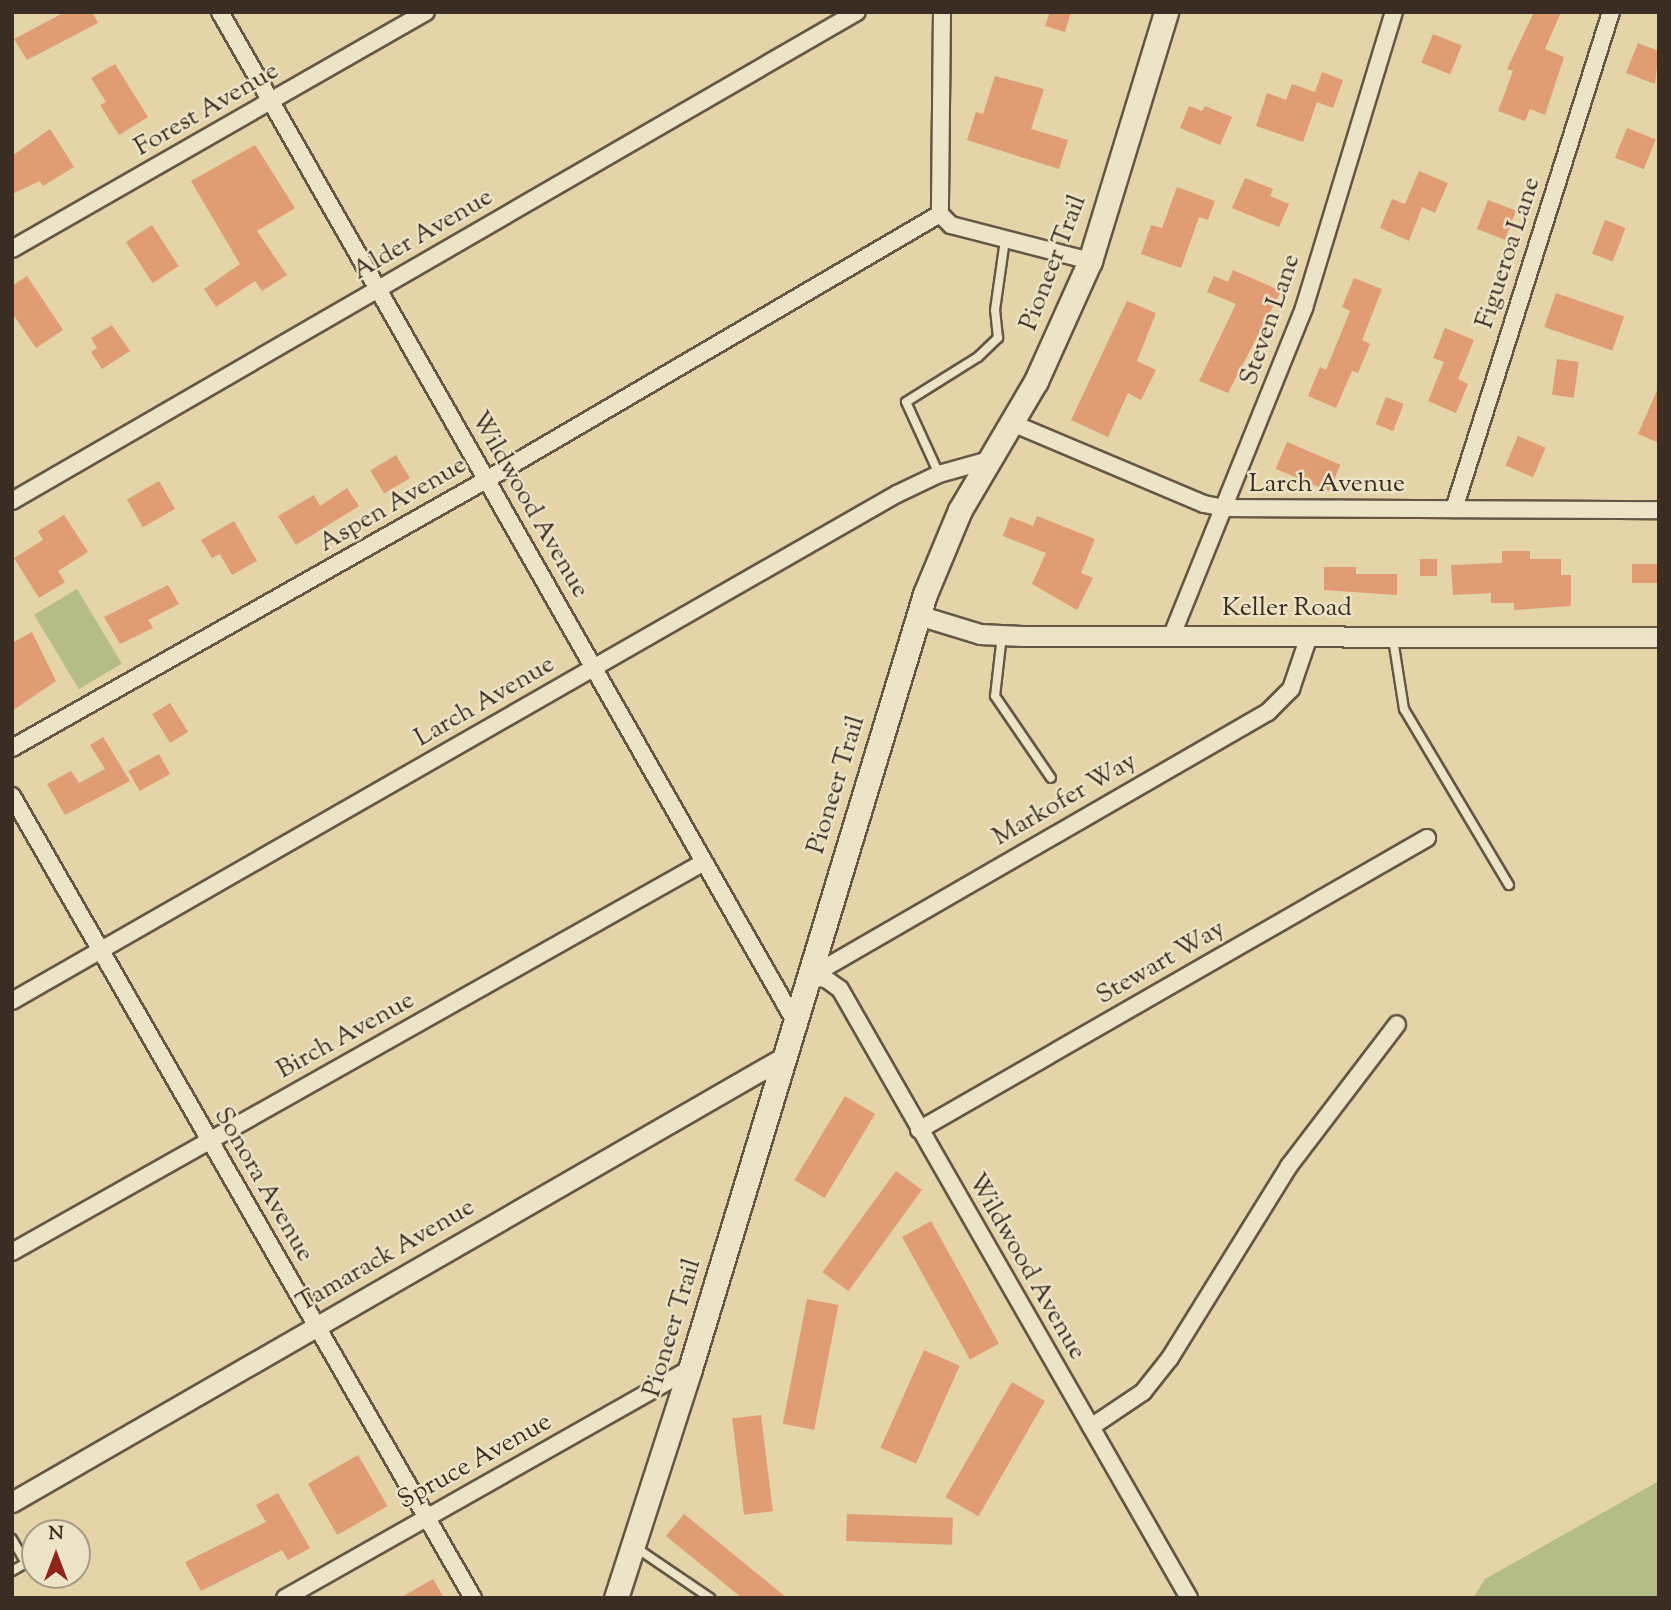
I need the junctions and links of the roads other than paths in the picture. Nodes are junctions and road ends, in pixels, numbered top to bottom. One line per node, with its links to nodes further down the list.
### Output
1 (220, 12): 8 (street, Wildwood Avenue)
2 (426, 12): 8 (street, Forest Avenue)
3 (857, 12): 13 (street, Alder Avenue)
4 (942, 12): 9 (street)
5 (1166, 12): 12 (main road, Pioneer Trail)
6 (1394, 12): 19 (street, Steven Lane)
7 (1611, 12): 20 (street, Figueroa Lane)
8 (271, 102): 11 (street, Forest Avenue); 13 (street, Wildwood Avenue)
9 (940, 214): 10 (street); 17 (street, Aspen Avenue)
10 (1005, 240): 12 (street); 16 (lane)
11 (12, 249)
12 (1090, 261): 14 (main road, Pioneer Trail)
13 (378, 289): 17 (street, Wildwood Avenue); 18 (street, Alder Avenue)
14 (1012, 424): 15 (main road, Pioneer Trail); 19 (street, Larch Avenue)
15 (989, 460): 16 (street, Larch Avenue); 22 (main road, Pioneer Trail)
16 (939, 474): 28 (street, Larch Avenue)
17 (486, 480): 28 (street, Wildwood Avenue); 29 (street, Aspen Avenue)
18 (12, 501)
19 (1225, 508): 20 (street, Larch Avenue); 24 (street, Steven Lane)
20 (1454, 509): 21 (street, Larch Avenue)
21 (1659, 510)
22 (918, 615): 23 (street, Keller Road); 36 (main road, Pioneer Trail)
23 (1002, 635): 24 (street, Keller Road); 30 (lane)
24 (1172, 635): 25 (street, Keller Road)
25 (1309, 635): 26 (street, Keller Road); 36 (street, Markofer Way)
26 (1392, 636): 27 (street, Keller Road); 34 (lane)
27 (1659, 637)
28 (594, 668): 33 (street, Wildwood Avenue); 35 (street, Larch Avenue)
29 (12, 748)
30 (1051, 778)
31 (12, 796): 35 (street, Sonora Avenue)
32 (1427, 838): 41 (street, Stewart Way)
33 (704, 862): 38 (street, Wildwood Avenue); 42 (street, Birch Avenue)
34 (1509, 885)
35 (101, 951): 37 (street, Larch Avenue); 42 (street, Sonora Avenue)
36 (809, 977): 38 (main road, Pioneer Trail); 41 (street, Wildwood Avenue)
37 (12, 1001)
38 (796, 1023): 40 (main road, Pioneer Trail)
39 (1397, 1024): 46 (street)
40 (786, 1056): 44 (street, Tamarack Avenue); 45 (main road, Pioneer Trail)
41 (919, 1130): 46 (street, Wildwood Avenue)
42 (209, 1141): 43 (street, Birch Avenue); 44 (street, Sonora Avenue)
43 (12, 1252)
44 (316, 1327): 47 (street, Tamarack Avenue); 48 (street, Sonora Avenue)
45 (690, 1369): 48 (street, Spruce Avenue); 50 (main road, Pioneer Trail)
46 (1091, 1427): 56 (street, Wildwood Avenue)
47 (12, 1502)
48 (426, 1517): 52 (street, Spruce Avenue); 53 (street, Sonora Avenue)
49 (12, 1539): 51 (lane)
50 (633, 1546): 54 (main road, Pioneer Trail); 55 (lane)
51 (12, 1571)
52 (285, 1598)
53 (472, 1598)
54 (616, 1598)
55 (710, 1598)
56 (1189, 1598)

